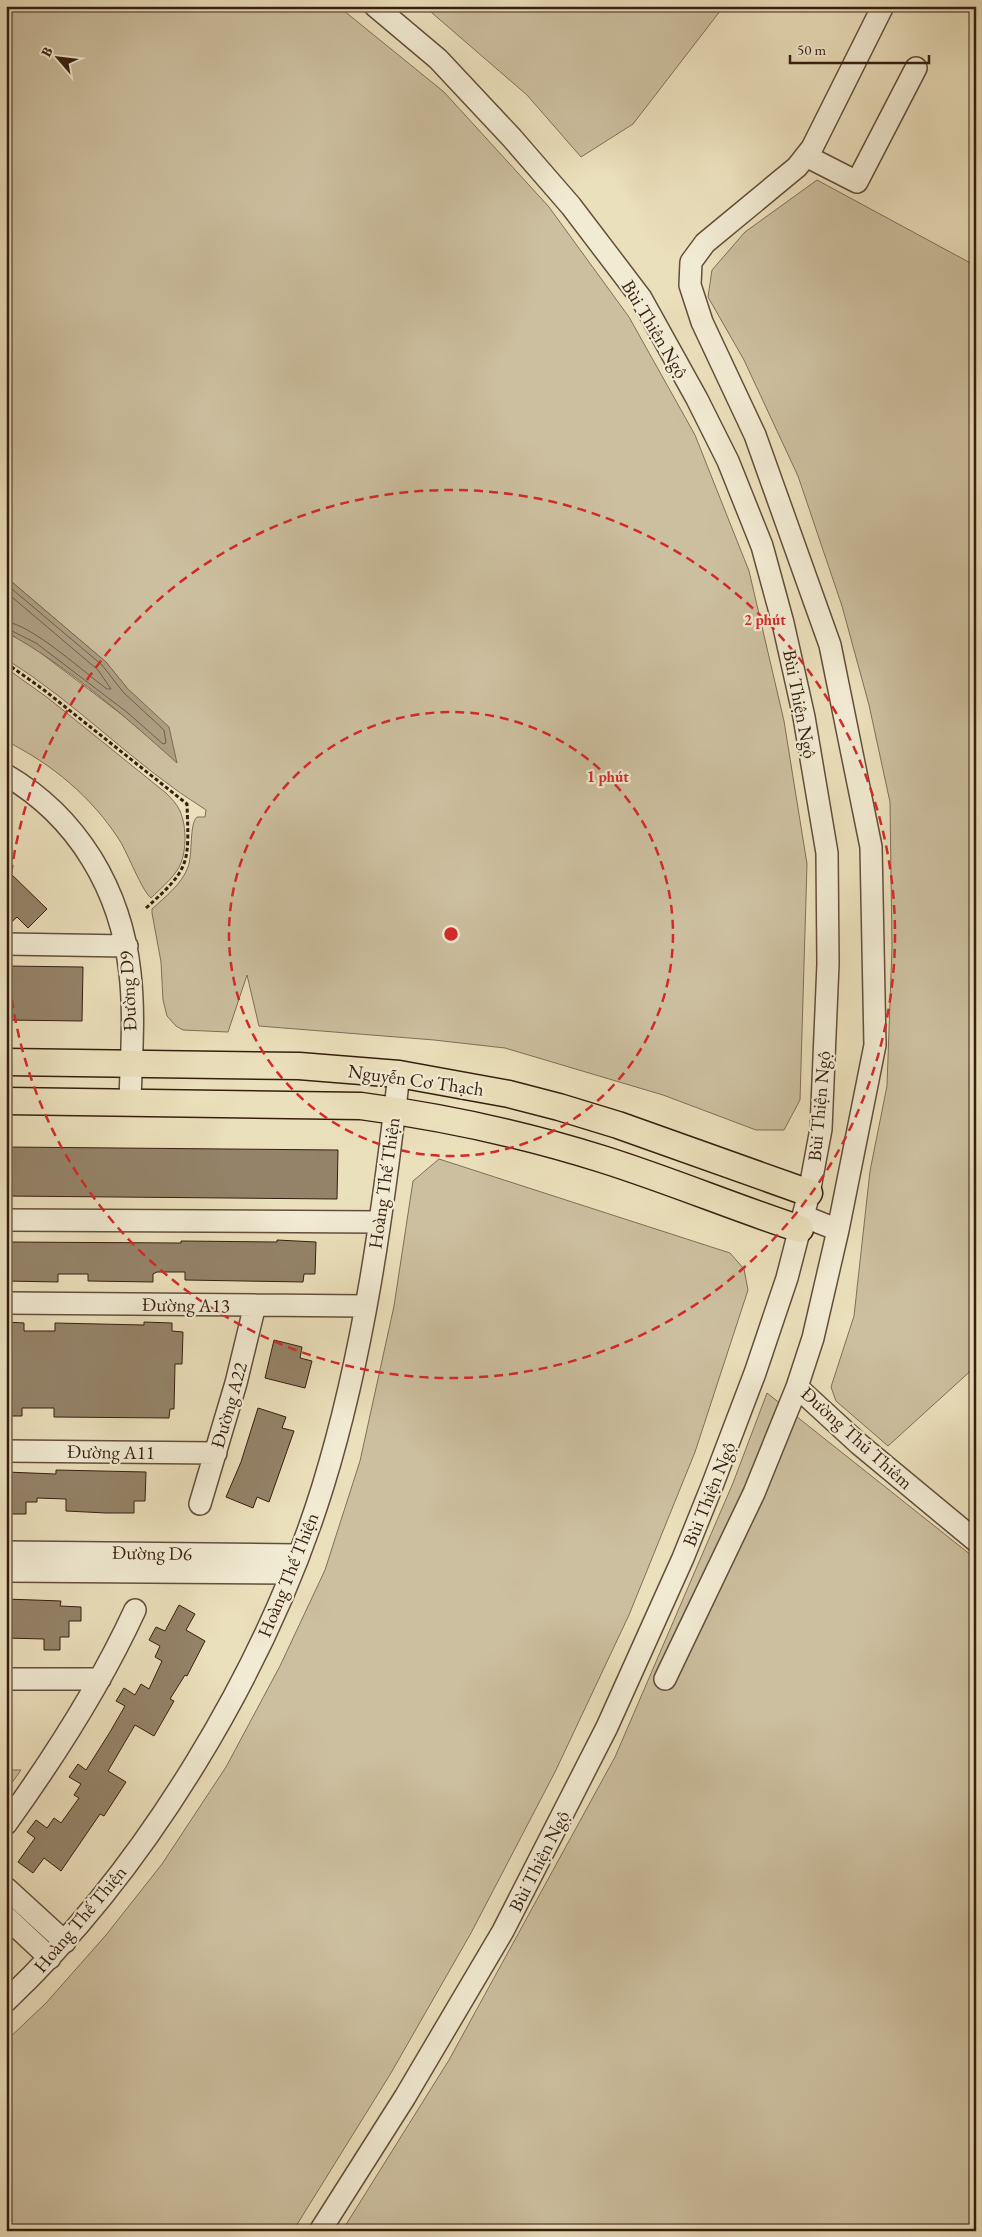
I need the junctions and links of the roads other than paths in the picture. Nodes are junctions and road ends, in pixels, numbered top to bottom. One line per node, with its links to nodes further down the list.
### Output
1 (375, 6): 14 (street, Bùi Thiện Ngộ)
2 (884, 6): 4 (street, Đường Thủ Thiêm)
3 (916, 68): 4 (street)
4 (806, 156): 17 (street, Đường Thủ Thiêm)
5 (6, 775): 7 (street, Đường D9)
6 (6, 944): 7 (street)
7 (127, 946): 9 (street, Đường D9)
8 (6, 1062): 9 (main road, Nguyễn Cơ Thạch)
9 (131, 1064): 10 (main road, Nguyễn Cơ Thạch); 12 (street, Đường D9)
10 (399, 1074): 13 (street, Hoàng Thế Thiện); 14 (main road, Nguyễn Cơ Thạch)
11 (6, 1101): 12 (main road, Nguyễn Cơ Thạch)
12 (130, 1102): 13 (main road, Nguyễn Cơ Thạch)
13 (395, 1110): 14 (main road, Nguyễn Cơ Thạch); 16 (street, Hoàng Thế Thiện)
14 (804, 1213): 17 (street); 39 (street, Bùi Thiện Ngộ)
15 (6, 1220): 16 (street)
16 (379, 1222): 20 (street, Hoàng Thế Thiện)
17 (838, 1230): 21 (street, Đường Thủ Thiêm)
18 (6, 1303): 19 (street, Đường A13)
19 (255, 1305): 20 (street, Đường A13); 23 (street, Đường A22)
20 (365, 1306): 27 (street, Hoàng Thế Thiện)
21 (797, 1387): 25 (street, Đường Thủ Thiêm); 32 (street)
22 (6, 1451): 23 (street, Đường A11)
23 (216, 1453): 24 (street, Đường A22)
24 (200, 1504)
25 (976, 1541)
26 (6, 1552): 27 (street, Đường D6)
27 (294, 1564): 28 (street, Đường D6); 36 (street, Hoàng Thế Thiện)
28 (6, 1571)
29 (135, 1610): 31 (street)
30 (6, 1679): 31 (street)
31 (100, 1679): 33 (street)
32 (665, 1679)
33 (6, 1824)
34 (6, 1888): 36 (street)
35 (6, 1917): 37 (street)
36 (65, 1942): 37 (street, Hoàng Thế Thiện)
37 (50, 1958): 38 (street, Hoàng Thế Thiện)
38 (6, 2002)
39 (320, 2231)

